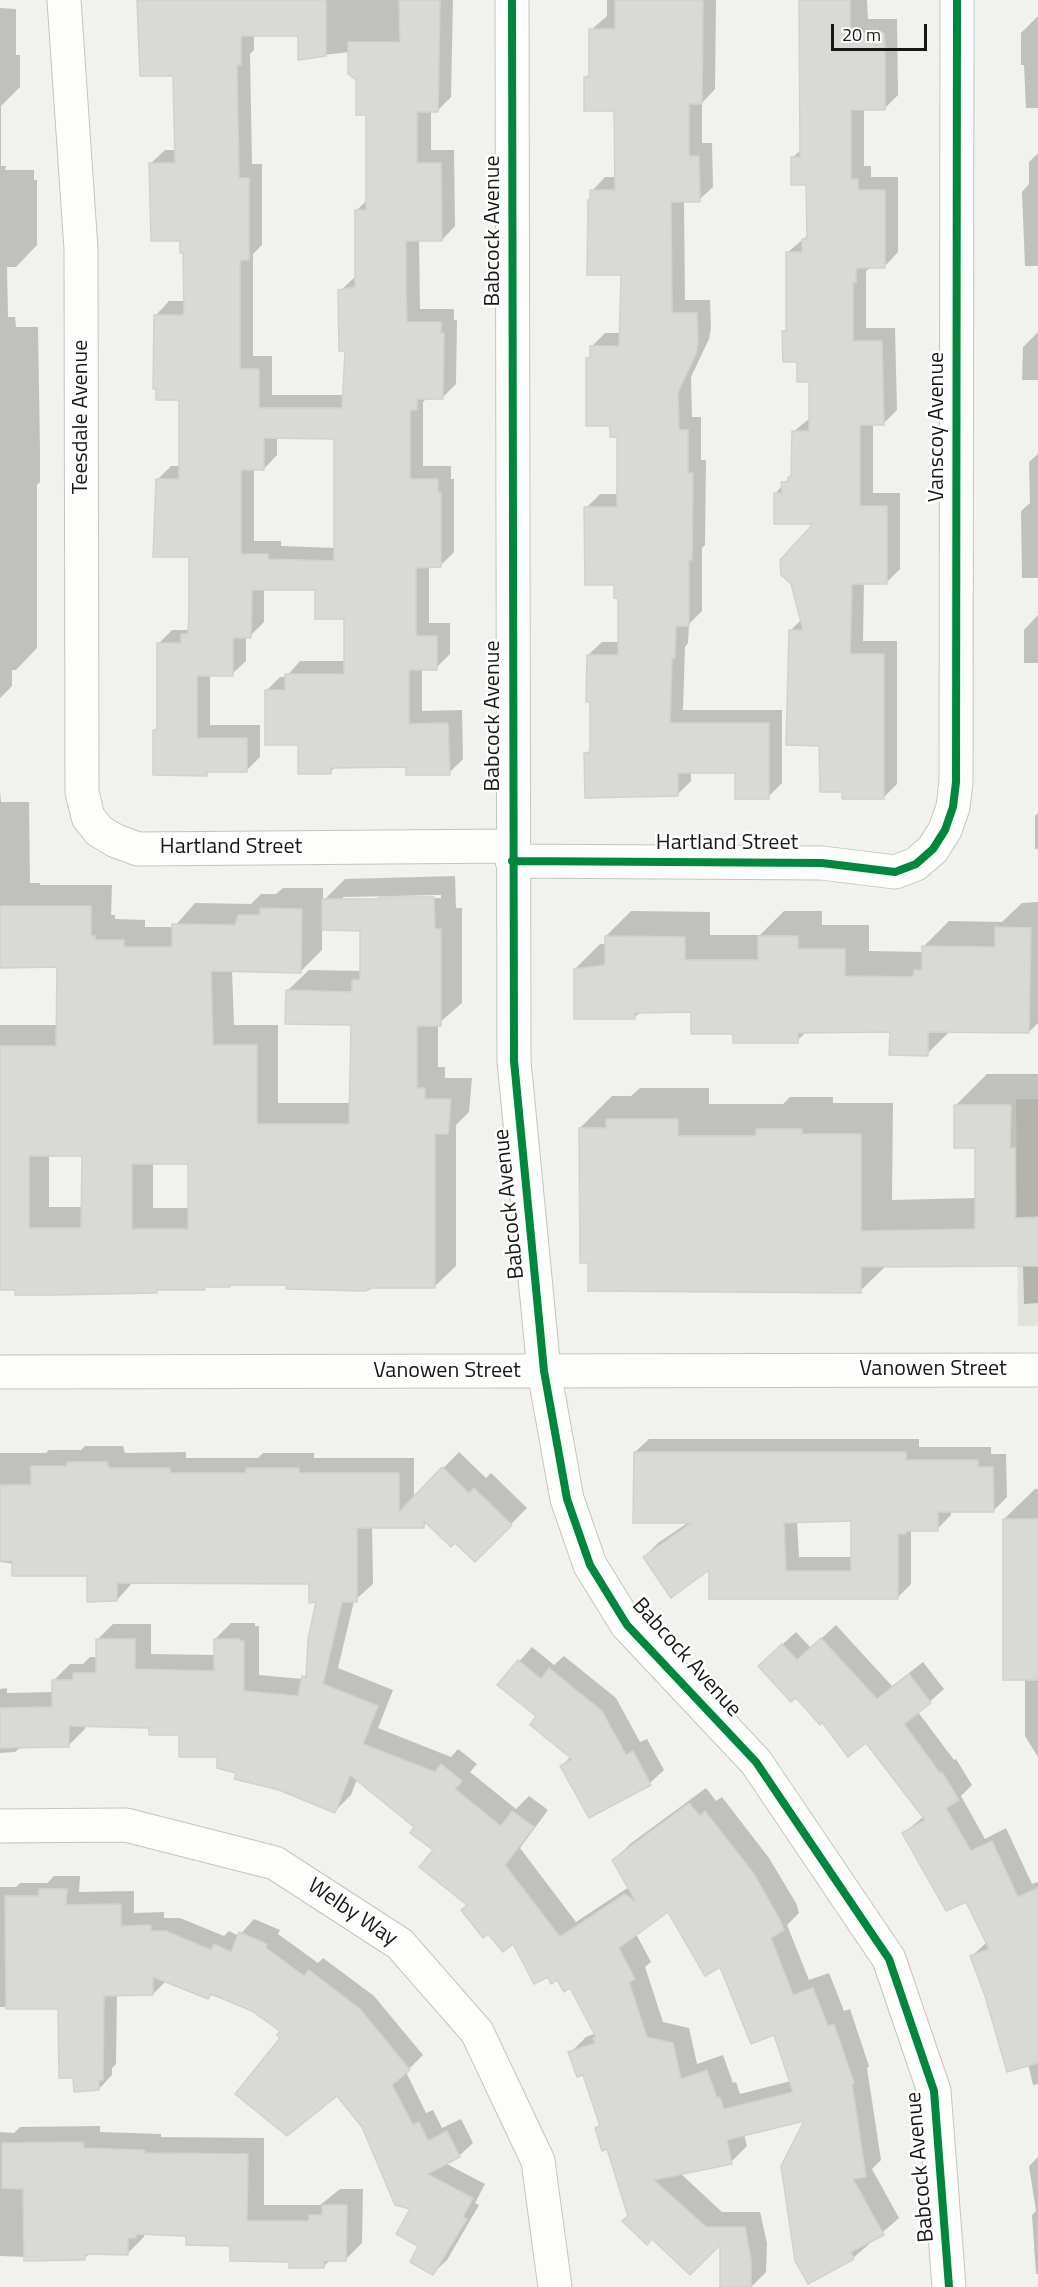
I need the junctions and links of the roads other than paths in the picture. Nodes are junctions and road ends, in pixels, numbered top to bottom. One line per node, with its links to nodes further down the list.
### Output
1 (64, 0): 4 (street, Teesdale Avenue)
2 (512, 0): 6 (street, Babcock Avenue)
3 (957, 0): 5 (street, Vanscoy Avenue)
4 (99, 831): 6 (street, Hartland Street)
5 (933, 849): 6 (street, Hartland Street)
6 (512, 854): 8 (street, Babcock Avenue)
7 (1038, 1370): 8 (street, Vanowen Street)
8 (544, 1371): 9 (street, Vanowen Street); 12 (street, Babcock Avenue)
9 (0, 1372)
10 (0, 1826): 11 (street, Welby Way)
11 (555, 2287)
12 (949, 2287)

